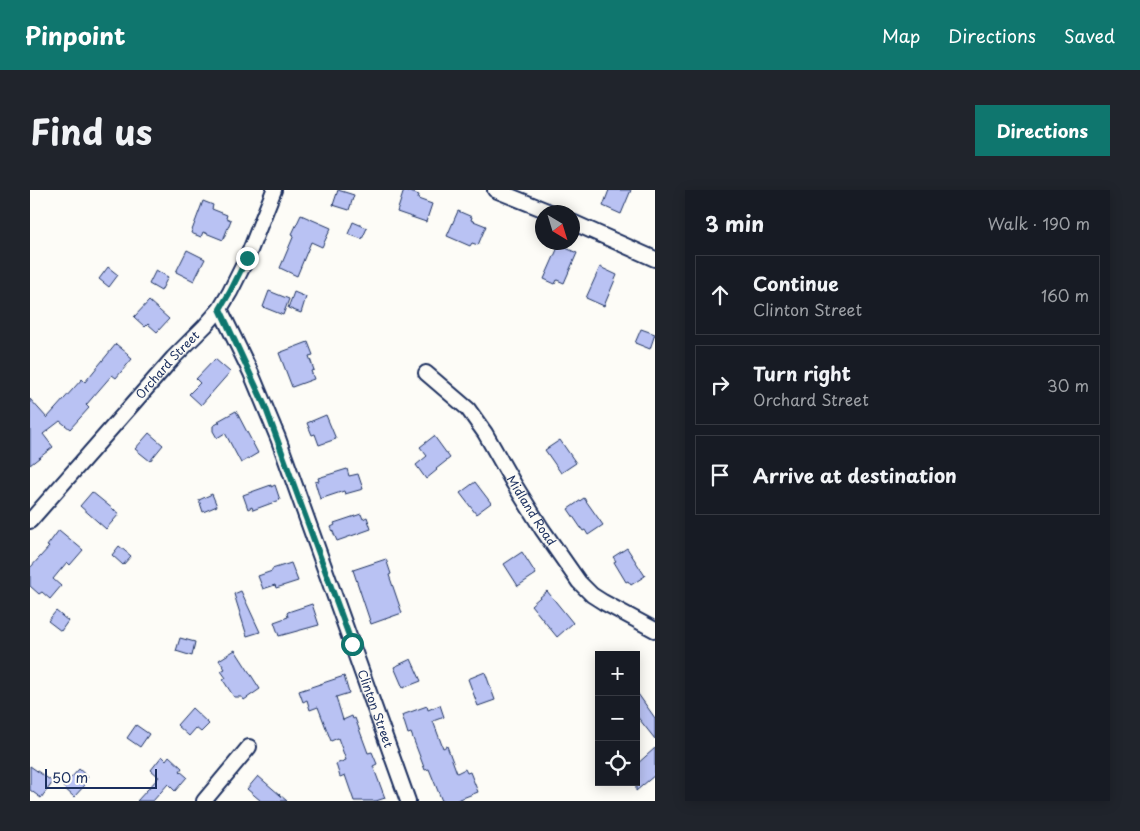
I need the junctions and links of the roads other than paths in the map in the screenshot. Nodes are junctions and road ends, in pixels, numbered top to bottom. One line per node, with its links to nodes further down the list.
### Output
1 (274, 190): 6 (street, Orchard Street)
2 (495, 190): 3 (street)
3 (535, 206)
4 (580, 226): 5 (street)
5 (655, 259)
6 (220, 309): 8 (street, Orchard Street); 12 (street, Clinton Street)
7 (426, 373): 9 (street, Midland Road)
8 (30, 521)
9 (655, 630)
10 (249, 747): 11 (street)
11 (204, 801)
12 (408, 801)

